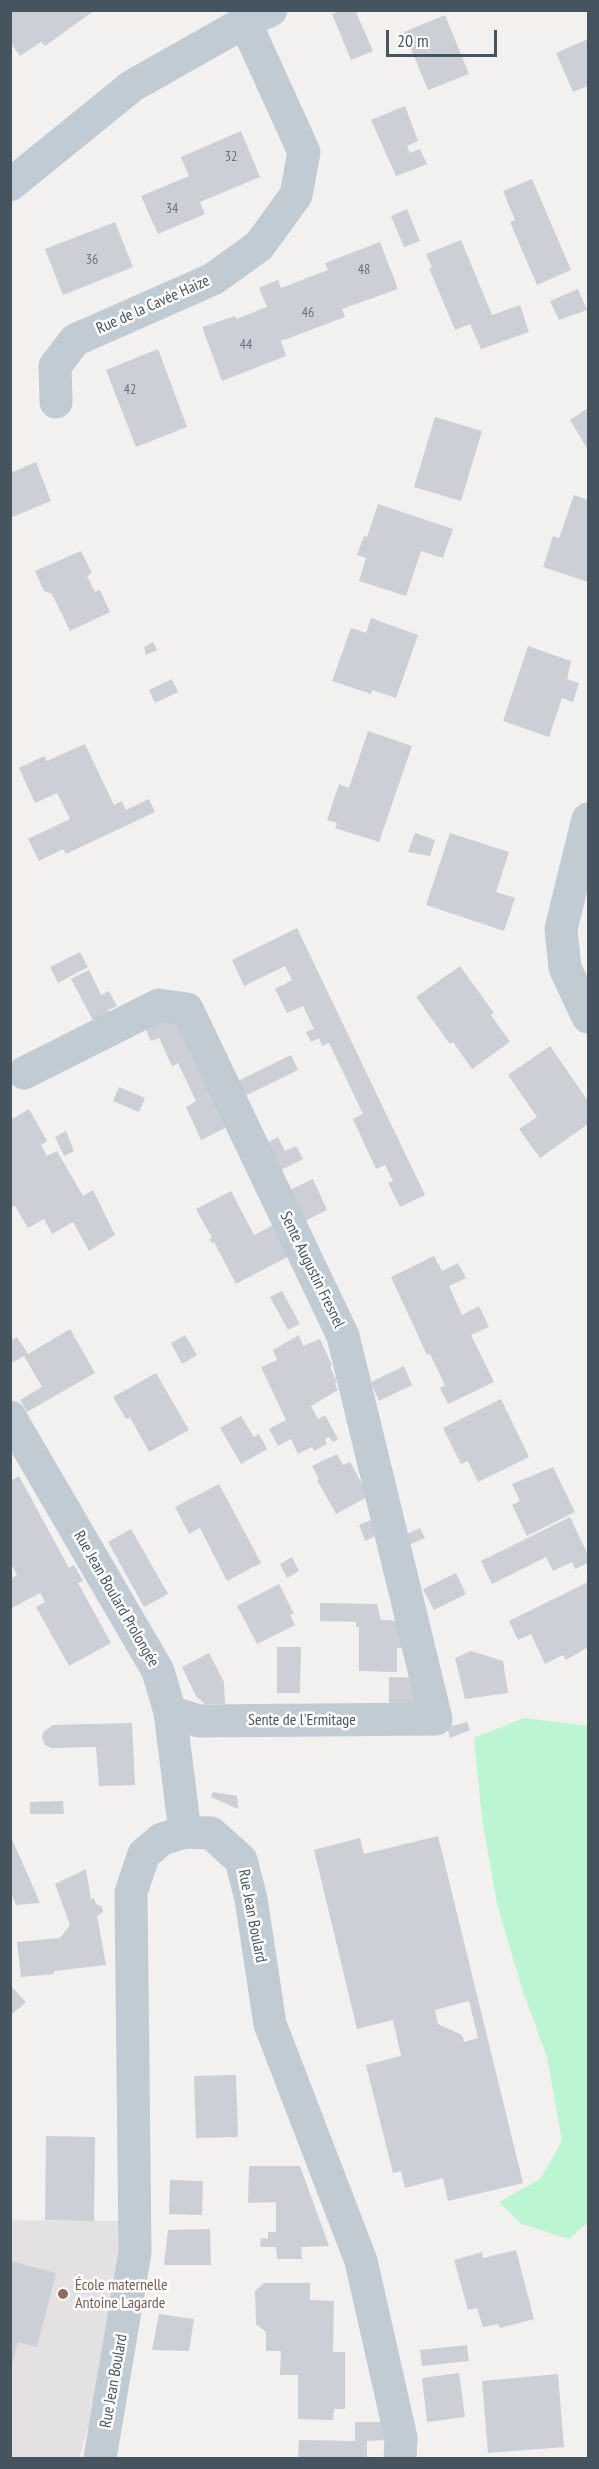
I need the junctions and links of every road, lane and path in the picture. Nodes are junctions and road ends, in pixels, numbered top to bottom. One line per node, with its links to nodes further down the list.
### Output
1 (258, 16): 2 (street, Rue de la Cavée Haize); 3 (street, Rue de la Cavée Haize)
2 (10, 185)
3 (56, 402)
4 (588, 819): 5 (street)
5 (588, 1017)
6 (24, 1073): 9 (street, Sente Augustin Fresnel)
7 (10, 1417): 8 (street, Rue Jean Boulard Prolongée)
8 (170, 1712): 9 (street, Sente de l'Ermitage); 10 (street, Rue Jean Boulard Prolongée)
9 (436, 1719)
10 (185, 1832): 11 (street, Rue Jean Boulard); 12 (street, Rue Jean Boulard)
11 (100, 2458)
12 (400, 2458)

